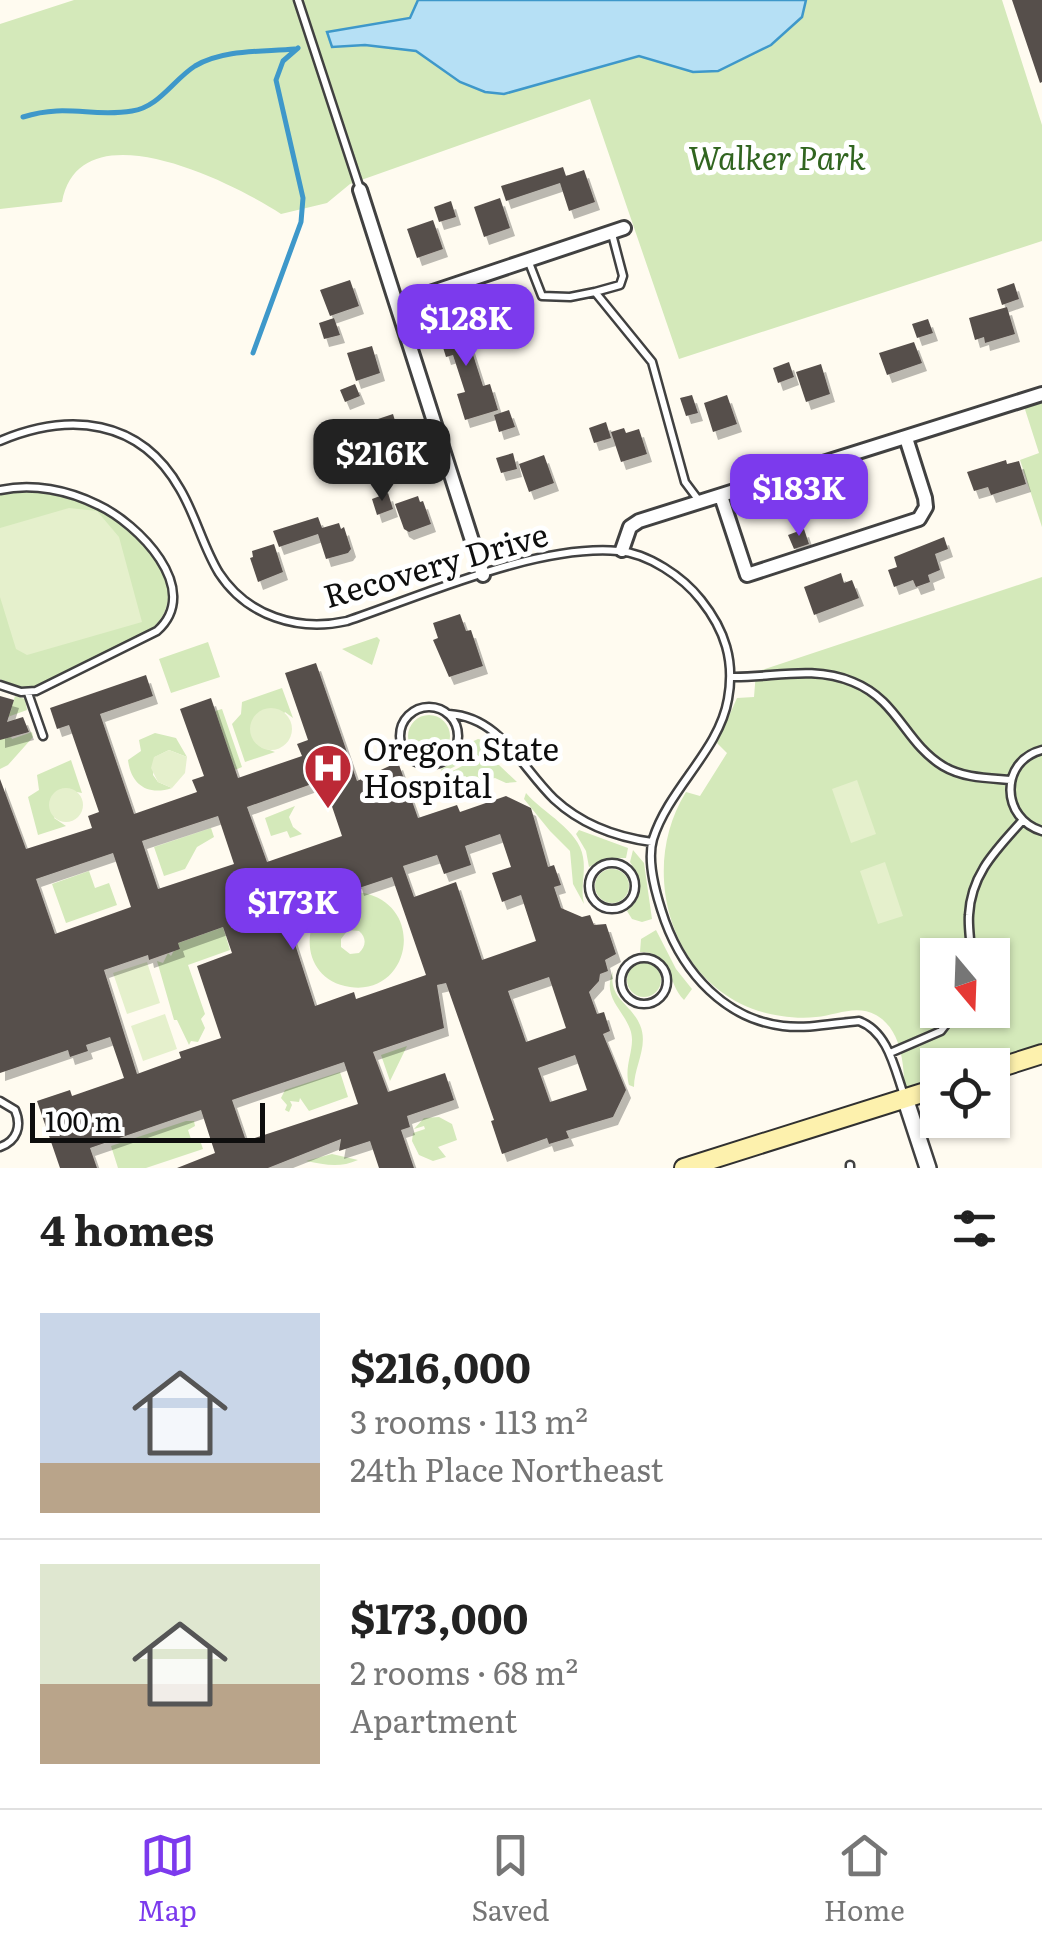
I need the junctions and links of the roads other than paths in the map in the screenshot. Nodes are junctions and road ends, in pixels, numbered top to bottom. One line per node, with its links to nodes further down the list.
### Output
1 (298, 0): 2 (lane)
2 (360, 190): 6 (street)
3 (618, 230): 4 (street); 5 (lane)
4 (528, 260): 5 (lane); 6 (street)
5 (596, 292): 12 (lane)
6 (397, 304): 14 (street)
7 (1042, 394): 8 (street)
8 (906, 438): 11 (street); 11 (street)
9 (0, 441): 14 (lane, Recovery Drive)
10 (0, 490): 17 (lane)
11 (722, 496): 12 (street)
12 (700, 503): 13 (street)
13 (622, 550): 14 (lane, Recovery Drive); 15 (lane, Recovery Drive)
14 (483, 575)
15 (731, 676): 21 (lane); 24 (lane, Recovery Drive)
16 (0, 685): 17 (lane)
17 (28, 692): 19 (lane)
18 (449, 714): 18 (lane); 24 (lane)
19 (43, 736)
20 (1042, 750): 21 (lane)
21 (1010, 780): 22 (lane)
22 (1022, 821): 23 (lane); 26 (lane)
23 (1042, 831)
24 (652, 842): 29 (lane)
25 (604, 908): 25 (lane)
26 (970, 938)
27 (624, 993): 27 (lane)
28 (944, 1028): 29 (lane)
29 (890, 1053): 33 (lane)
30 (1042, 1054): 31 (main road)
31 (1010, 1064)
32 (920, 1093): 33 (main road)
33 (904, 1098): 36 (main road); 37 (street)
34 (0, 1100): 35 (lane)
35 (0, 1147)
36 (684, 1168)
37 (928, 1168)

